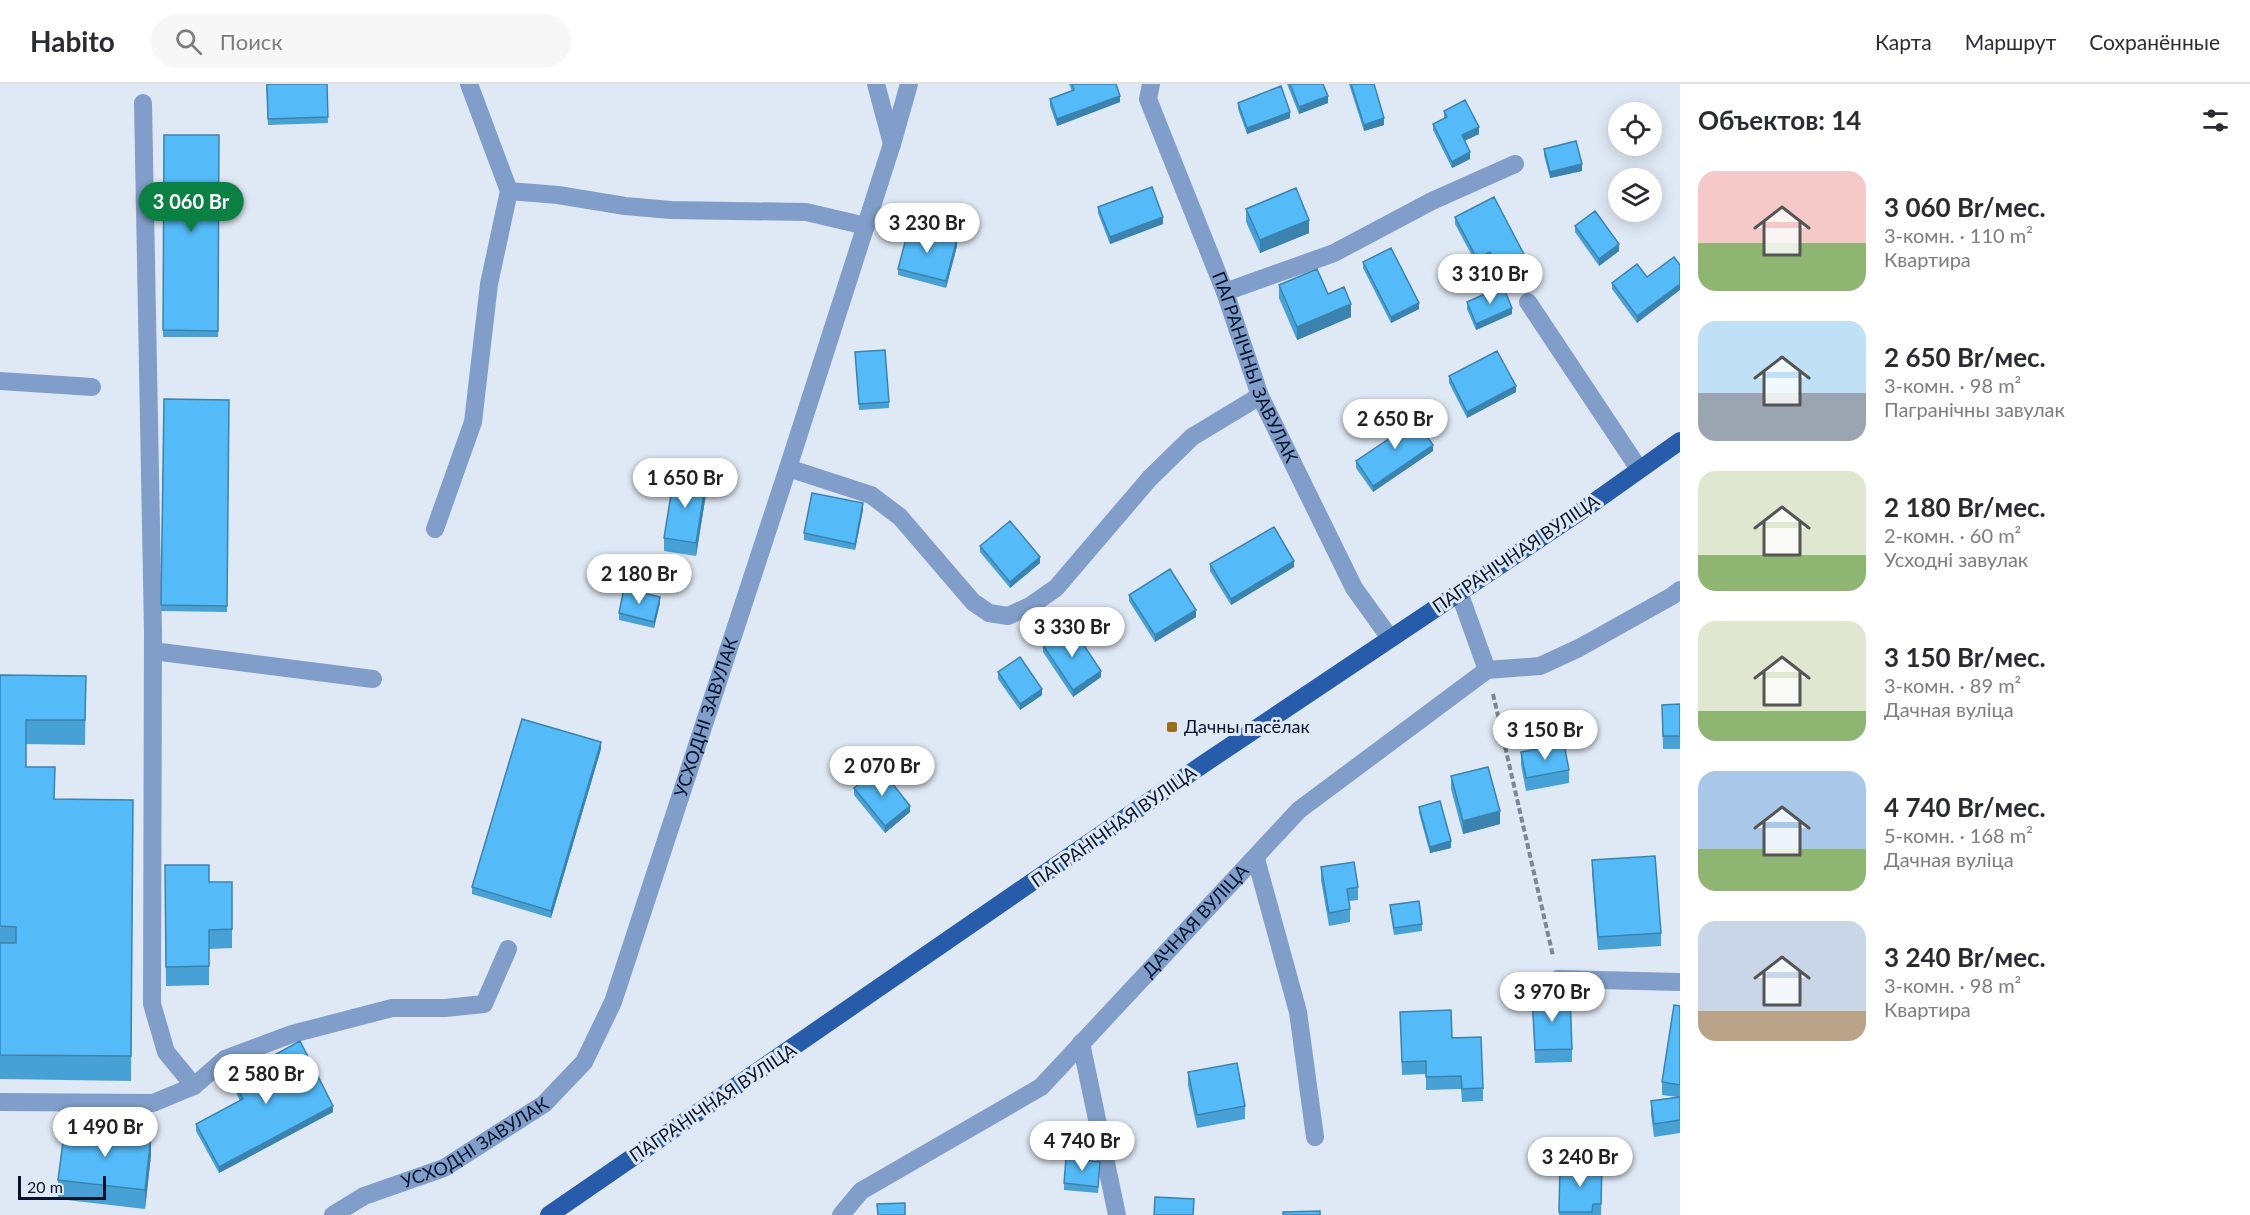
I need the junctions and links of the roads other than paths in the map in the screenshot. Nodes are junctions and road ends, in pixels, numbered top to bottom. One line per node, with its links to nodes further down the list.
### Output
1 (469, 84): 8 (street)
2 (876, 84): 6 (street)
3 (909, 84): 6 (street, УСХОДНІ ЗАВУЛАК)
4 (1147, 89): 10 (street, ПАГРАНІЧНЫ ЗАВУЛАК)
5 (143, 102): 22 (street)
6 (892, 144): 9 (street, УСХОДНІ ЗАВУЛАК)
7 (1515, 164): 10 (street)
8 (509, 191): 9 (street); 18 (street)
9 (866, 226): 16 (street, УСХОДНІ ЗАВУЛАК)
10 (1226, 292): 14 (street, ПАГРАНІЧНЫ ЗАВУЛАК)
11 (1528, 302): 17 (street)
12 (0, 381): 13 (street)
13 (92, 387)
14 (1260, 396): 16 (street); 21 (street, ПАГРАНІЧНЫ ЗАВУЛАК)
15 (1680, 441): 17 (main road, ПАГРАНІЧНАЯ ВУЛІЦА)
16 (788, 468): 33 (street, УСХОДНІ ЗАВУЛАК)
17 (1639, 470): 20 (main road, ПАГРАНІЧНАЯ ВУЛІЦА)
18 (435, 529)
19 (1680, 590): 23 (street)
20 (1459, 592): 21 (main road, ПАГРАНІЧНАЯ ВУЛІЦА); 23 (street)
21 (1390, 638): 34 (main road, ПАГРАНІЧНАЯ ВУЛІЦА)
22 (153, 651): 24 (street); 30 (street)
23 (1487, 670): 25 (street, ДАЧНАЯ ВУЛІЦА)
24 (373, 679)
25 (1256, 858): 29 (street, ДАЧНАЯ ВУЛІЦА); 32 (street)
26 (508, 949): 30 (street)
27 (1558, 980): 28 (street)
28 (1680, 982)
29 (1081, 1043): 35 (street, ДАЧНАЯ ВУЛІЦА); 36 (street)
30 (194, 1086): 31 (street)
31 (0, 1102)
32 (1315, 1137)
33 (333, 1215)
34 (549, 1215)
35 (841, 1215)
36 (1117, 1215)

